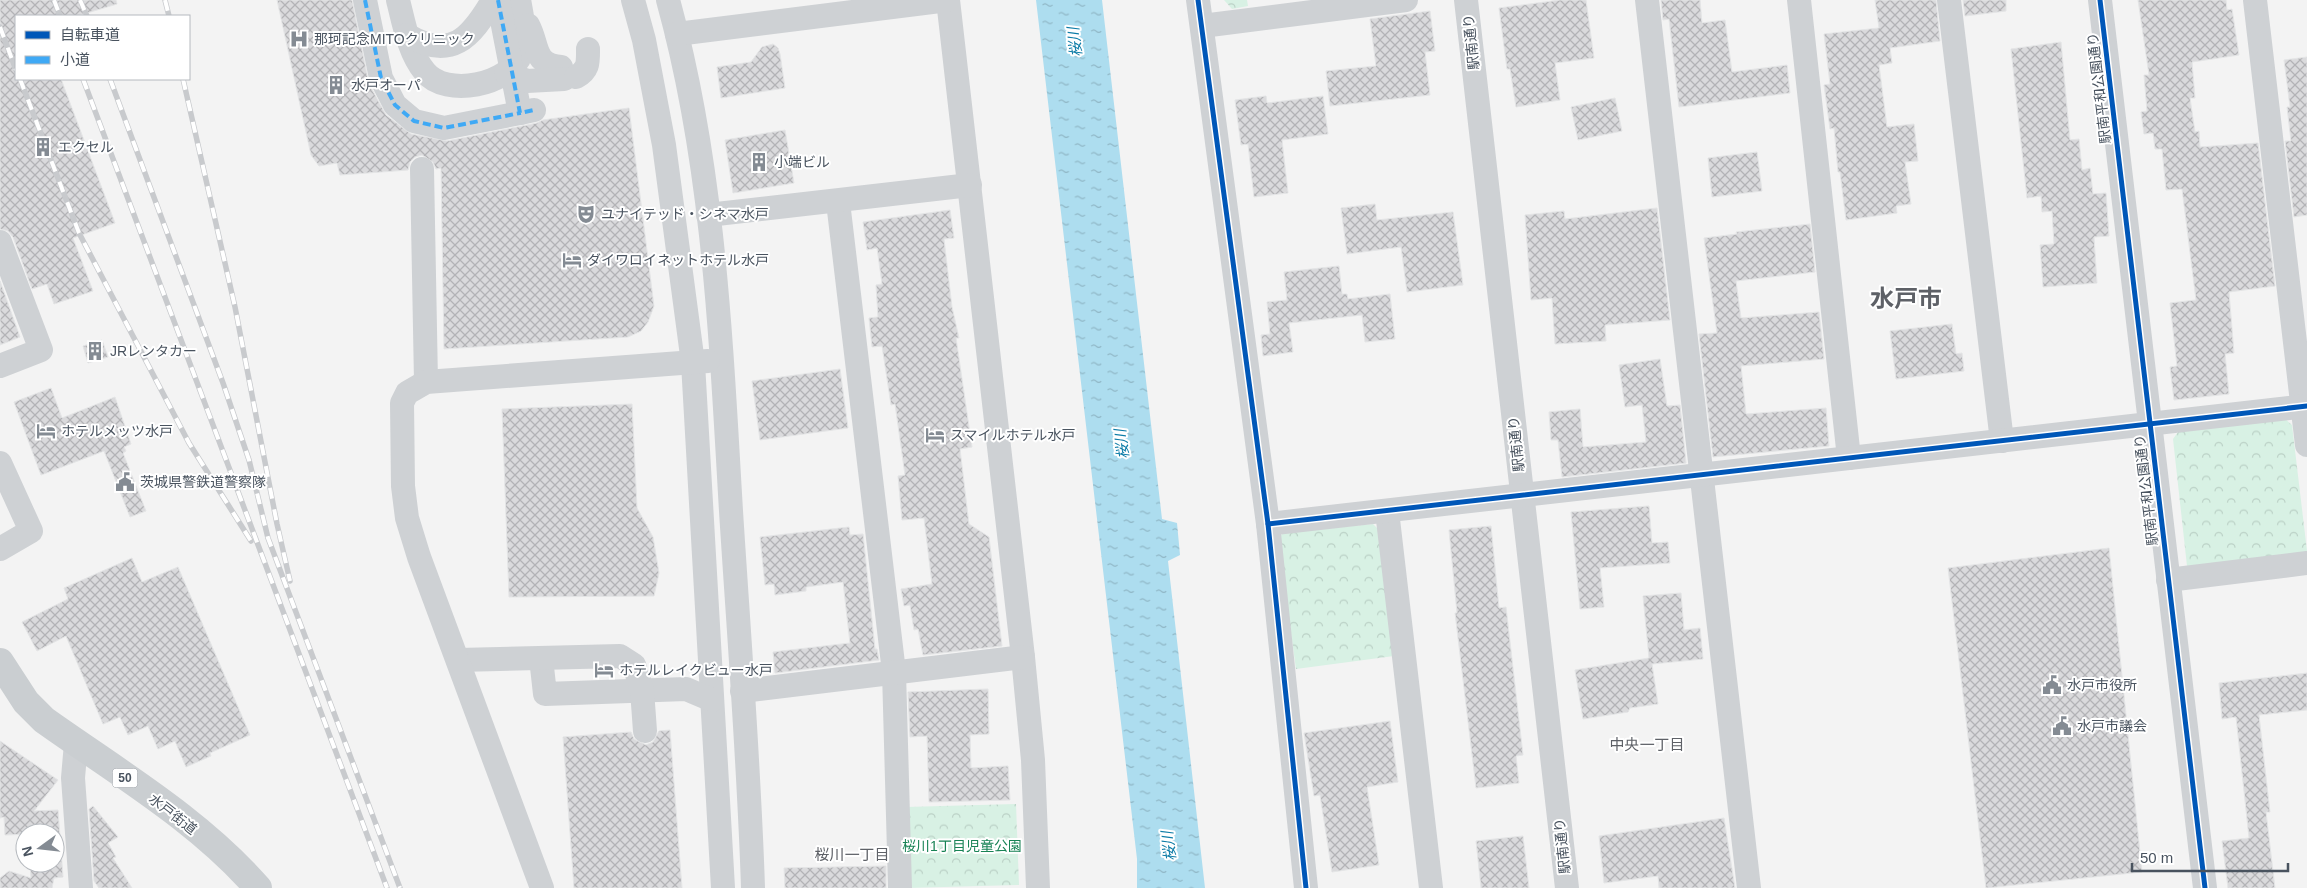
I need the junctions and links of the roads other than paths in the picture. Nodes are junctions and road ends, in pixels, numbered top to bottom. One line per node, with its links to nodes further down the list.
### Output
1 (365, 0): 4 (street)
2 (398, 0): 19 (street)
3 (493, 0): 19 (street)
4 (498, 0)
5 (633, 0): 27 (street)
6 (668, 0): 18 (street)
7 (948, 0): 18 (street); 22 (street)
8 (1198, 0): 17 (street)
9 (1406, 0): 17 (street)
10 (1466, 0): 37 (street, 駅南通り)
11 (1647, 0): 36 (street)
12 (1798, 0): 34 (street)
13 (1949, 0): 32 (street)
14 (2100, 0): 31 (street, 駅南平和公園通り)
15 (2255, 0): 30 (street)
16 (520, 7): 20 (street); 20 (street)
17 (1202, 26): 39 (street)
18 (677, 34): 24 (street)
19 (407, 35): 20 (street)
20 (506, 73)
21 (422, 170): 29 (street)
22 (970, 185): 23 (street); 43 (street)
23 (838, 202): 24 (street); 47 (street)
24 (708, 215): 26 (street)
25 (0, 242): 28 (street)
26 (723, 360): 27 (street); 49 (street)
27 (693, 362): 29 (street); 50 (street)
28 (0, 366)
29 (426, 382): 45 (street)
30 (2305, 406): 31 (street); 33 (street)
31 (2150, 424): 32 (street); 42 (street, 駅南平和公園通り)
32 (2002, 441): 34 (street)
33 (2307, 445)
34 (1849, 458): 36 (street)
35 (0, 463): 40 (street)
36 (1702, 475): 37 (street); 63 (street)
37 (1522, 495): 38 (street); 62 (street, 駅南通り)
38 (1387, 511): 39 (street); 61 (street)
39 (1268, 524): 60 (street)
40 (0, 549)
41 (2307, 563): 42 (street)
42 (2168, 580): 64 (street, 駅南平和公園通り)
43 (1024, 657): 47 (street); 59 (street)
44 (540, 658): 45 (street); 48 (street); 48 (street)
45 (458, 660): 55 (street)
46 (1, 667): 52 (main road, 水戸街道 / 50)
47 (894, 672): 49 (street); 58 (street)
48 (642, 690): 50 (street); 51 (street)
49 (742, 691): 57 (street)
50 (712, 700): 56 (street)
51 (645, 732)
52 (76, 744): 53 (street); 54 (main road, 水戸街道 / 50)
53 (81, 888)
54 (258, 888)
55 (542, 888)
56 (723, 888)
57 (753, 888)
58 (900, 888)
59 (1038, 888)
60 (1306, 888)
61 (1431, 888)
62 (1567, 888)
63 (1749, 888)
64 (2206, 888)

